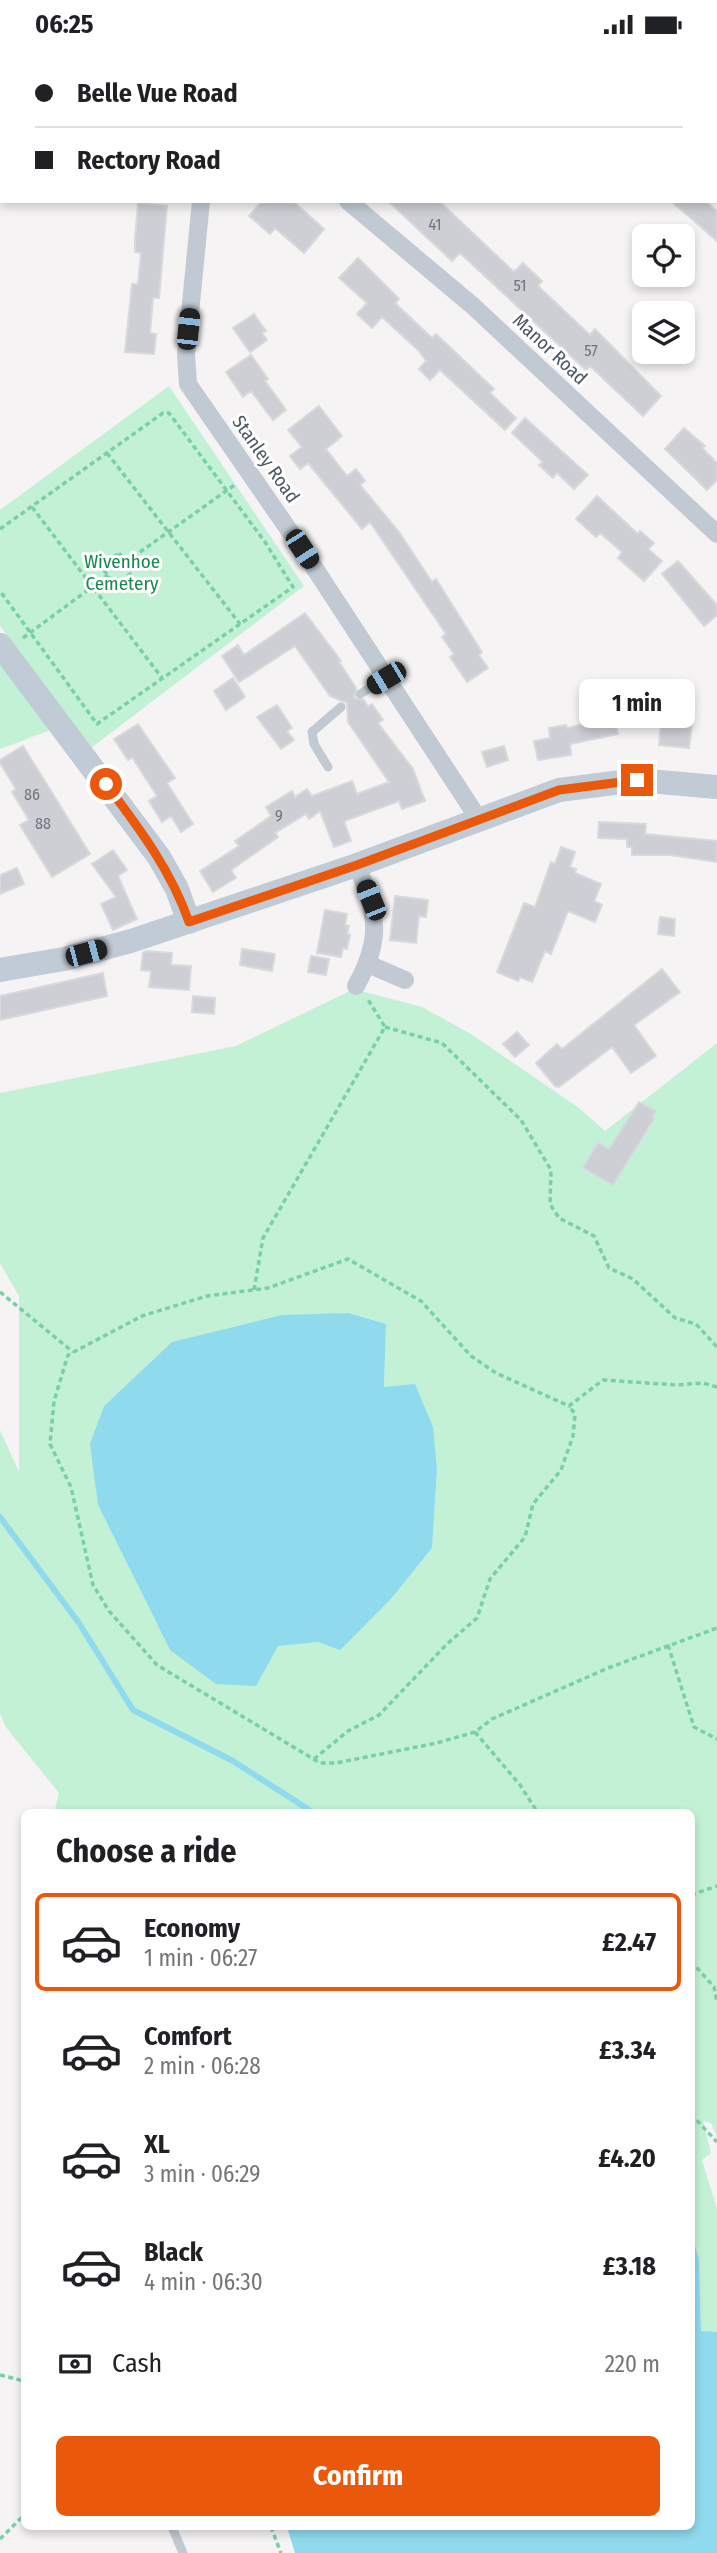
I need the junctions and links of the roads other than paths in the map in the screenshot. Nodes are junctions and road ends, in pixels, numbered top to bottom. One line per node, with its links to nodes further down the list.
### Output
1 (201, 203): 5 (street, Stanley Road)
2 (350, 203): 3 (street, Manor Road)
3 (716, 532)
4 (3, 649): 12 (street)
5 (386, 678): 6 (lane); 10 (street, Stanley Road)
6 (360, 694)
7 (341, 707): 8 (lane)
8 (328, 767)
9 (717, 787): 10 (street)
10 (478, 818): 11 (street)
11 (357, 865): 12 (street); 13 (street)
12 (189, 922): 14 (street)
13 (368, 964): 15 (street); 16 (street)
14 (0, 970)
15 (405, 981)
16 (356, 986)
17 (173, 2530): 18 (lane)
18 (183, 2553)

